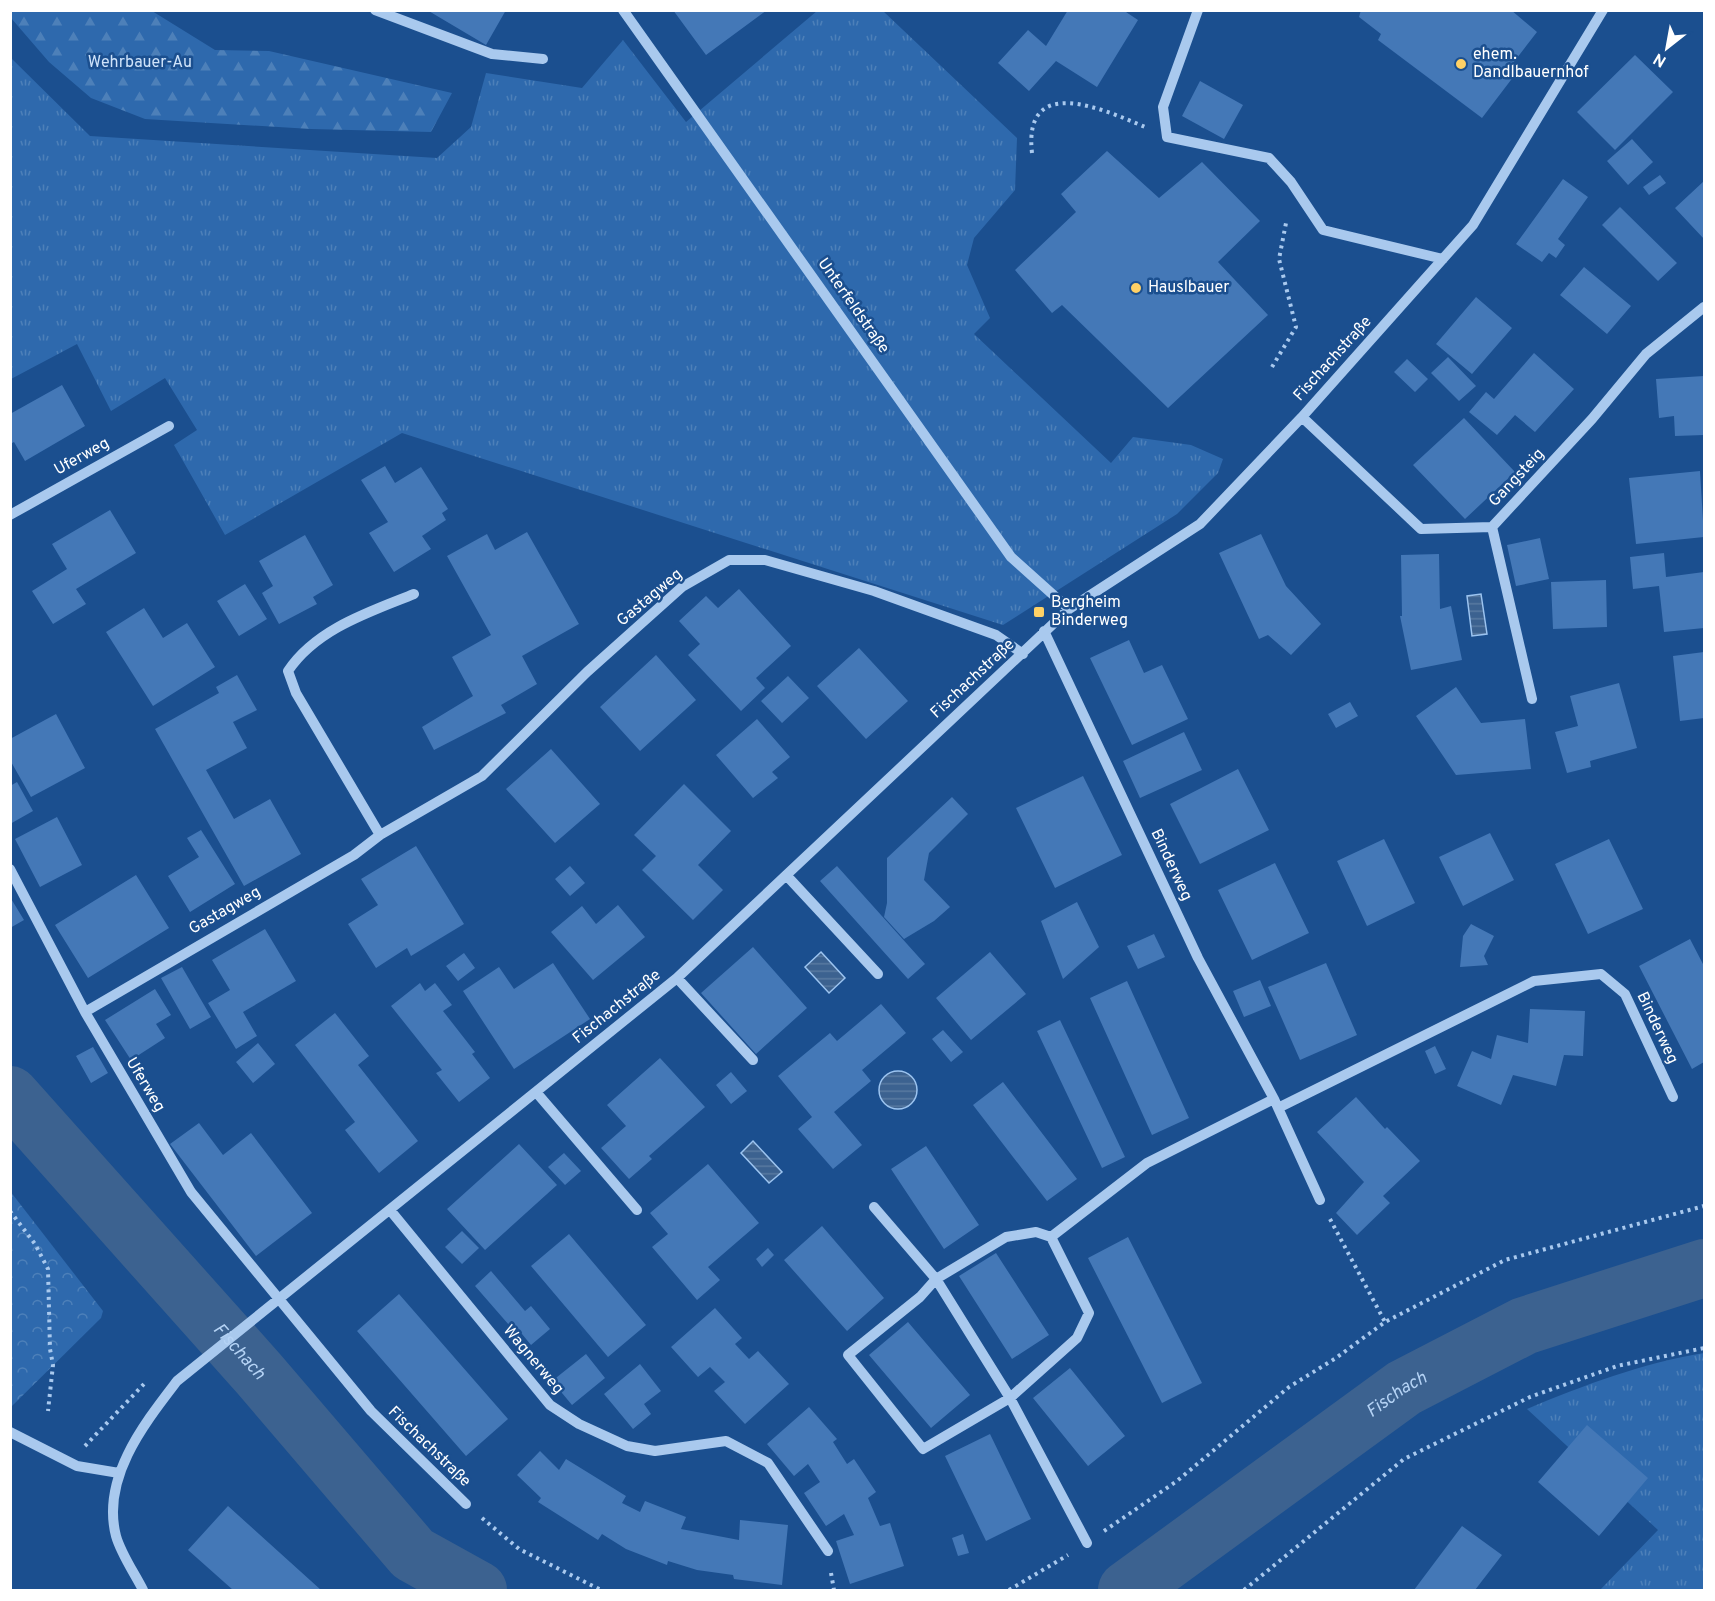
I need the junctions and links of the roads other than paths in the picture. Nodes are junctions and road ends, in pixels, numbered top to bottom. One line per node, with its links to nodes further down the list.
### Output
1 (375, 10): 5 (street)
2 (622, 10): 13 (street, Unterfeldstraße)
3 (1198, 10): 6 (street)
4 (1603, 10): 6 (street, Fischachstraße)
5 (543, 58)
6 (1443, 259): 8 (street, Fischachstraße)
7 (1704, 307): 11 (street, Gangsteig)
8 (1302, 417): 11 (street, Gangsteig); 13 (street, Fischachstraße)
9 (169, 426): 10 (street, Uferweg)
10 (10, 515)
11 (1492, 527): 16 (street)
12 (414, 594): 17 (street)
13 (1069, 609): 14 (street, Fischachstraße)
14 (1044, 630): 15 (street, Fischachstraße); 26 (street, Binderweg)
15 (1023, 654): 17 (street, Gastagweg); 19 (street, Fischachstraße)
16 (1532, 699)
17 (380, 835): 22 (street, Gastagweg)
18 (10, 869): 22 (street, Uferweg)
19 (787, 876): 20 (street); 21 (street, Fischachstraße)
20 (879, 974)
21 (677, 978): 23 (street); 24 (street, Fischachstraße)
22 (85, 1012): 33 (street, Uferweg)
23 (753, 1060)
24 (536, 1092): 29 (street, Fischachstraße); 30 (street)
25 (1672, 1097): 26 (street, Binderweg)
26 (1276, 1104): 27 (street, Binderweg); 31 (street)
27 (1320, 1200)
28 (874, 1207): 32 (street)
29 (390, 1210): 33 (street, Fischachstraße); 39 (street, Wagnerweg)
30 (637, 1210)
31 (1051, 1237): 32 (street); 34 (street)
32 (936, 1279): 34 (street); 34 (street)
33 (281, 1298): 36 (street, Fischachstraße); 37 (street, Fischachstraße)
34 (1010, 1398): 38 (street)
35 (10, 1432): 36 (street)
36 (119, 1473): 40 (street)
37 (466, 1504)
38 (1087, 1543)
39 (828, 1551)
40 (143, 1590)

